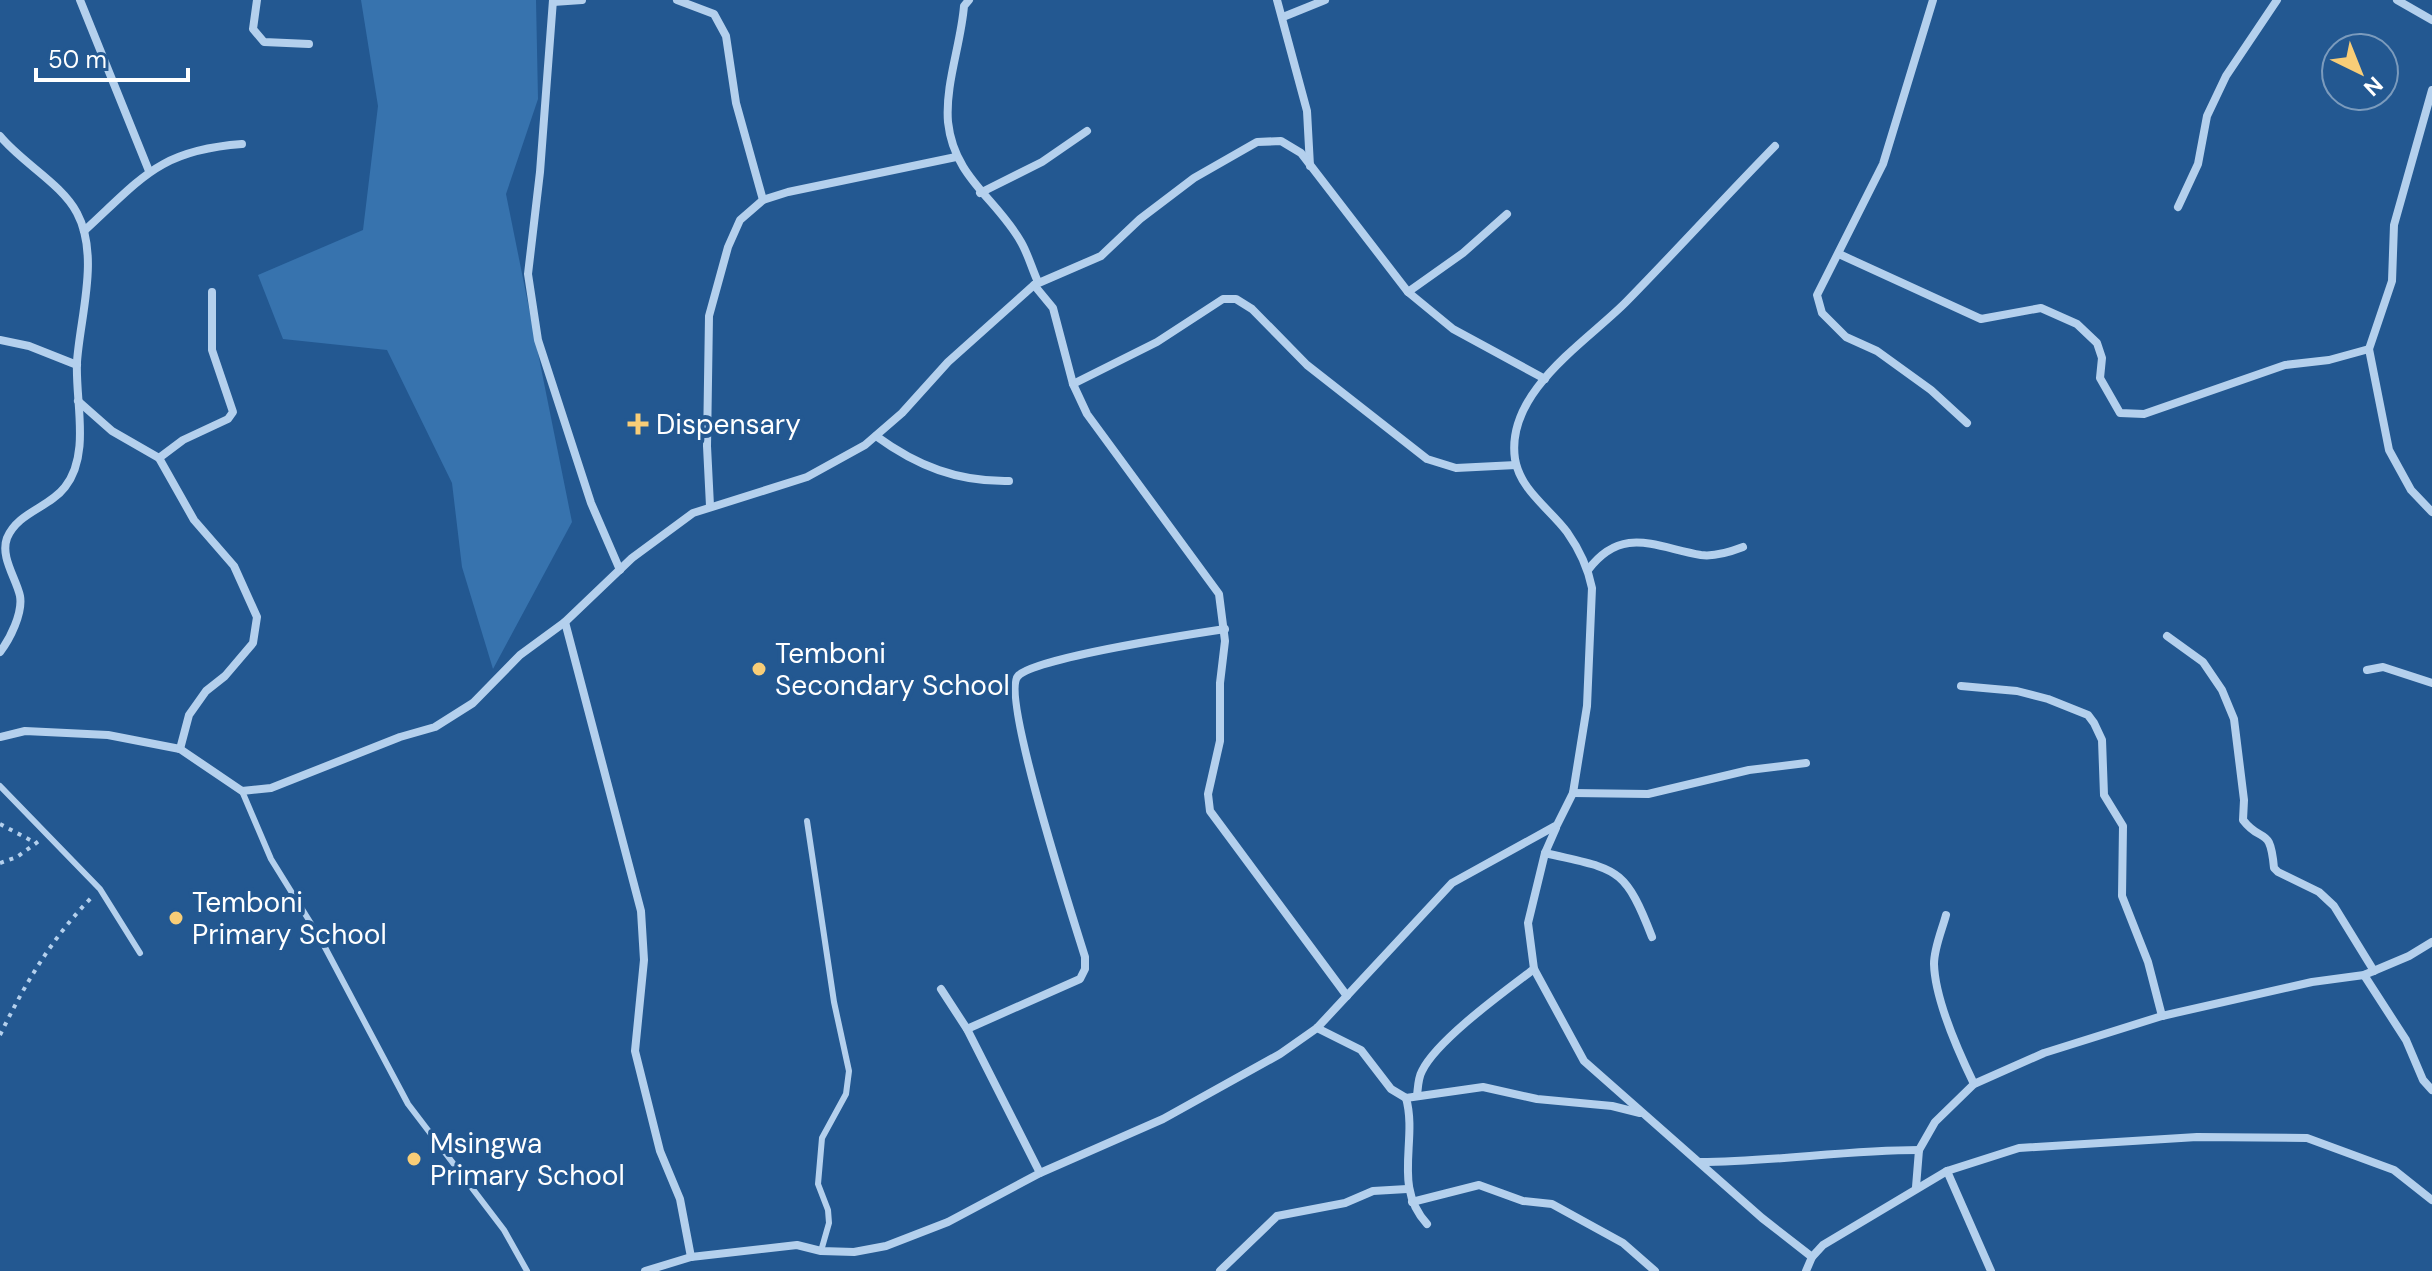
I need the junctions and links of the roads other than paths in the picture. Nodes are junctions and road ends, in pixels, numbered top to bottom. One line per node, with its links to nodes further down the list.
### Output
1 (80, 0): 22 (street)
2 (257, 0): 14 (street)
3 (582, 0): 10 (street)
4 (677, 0): 24 (street)
5 (1277, 0): 12 (street)
6 (1325, 0): 12 (street)
7 (1933, 0): 28 (street)
8 (2277, 0): 25 (street)
9 (2397, 0): 13 (street)
10 (553, 1): 46 (street)
11 (965, 2): 20 (street)
12 (1283, 17): 21 (street)
13 (2432, 20)
14 (309, 44)
15 (2432, 90): 33 (street)
16 (1087, 131): 23 (street)
17 (0, 136): 27 (street)
18 (242, 144): 22 (street)
19 (1775, 146): 35 (street)
20 (956, 157): 23 (street); 24 (street)
21 (1310, 167): 29 (street); 31 (street)
22 (149, 171): 27 (street)
23 (980, 193): 29 (street)
24 (763, 200): 43 (street)
25 (2178, 207)
26 (1507, 214): 31 (street)
27 (84, 231): 34 (street)
28 (1839, 254): 33 (street); 38 (street)
29 (1036, 283): 36 (street); 39 (street)
30 (212, 292): 40 (street)
31 (1408, 292): 35 (street)
32 (0, 340): 34 (street)
33 (2369, 349): 44 (street)
34 (77, 365): 37 (street)
35 (1545, 379): 41 (street)
36 (1073, 384): 41 (street); 49 (street)
37 (78, 401): 40 (street); 51 (street)
38 (1967, 423)
39 (876, 436): 42 (street); 43 (street)
40 (159, 458): 56 (street)
41 (1516, 465): 47 (street)
42 (1009, 481)
43 (710, 506): 46 (street)
44 (2432, 512)
45 (1743, 547): 47 (street)
46 (620, 570): 48 (street)
47 (1588, 570): 60 (street)
48 (565, 622): 59 (street); 91 (street)
49 (1225, 629): 72 (street); 75 (street)
50 (2167, 636): 69 (street)
51 (0, 652)
52 (2367, 670): 53 (street)
53 (2432, 683)
54 (1961, 686): 73 (street)
55 (0, 737): 56 (street)
56 (180, 749): 59 (street)
57 (1806, 763): 60 (street)
58 (0, 786): 67 (lane)
59 (242, 791): 93 (lane)
60 (1573, 793): 62 (street)
61 (807, 821): 90 (lane)
62 (1557, 825): 63 (street); 72 (street)
63 (1545, 853): 65 (street); 68 (street)
64 (1946, 915): 76 (street)
65 (1652, 937)
66 (2432, 942): 69 (street)
67 (140, 953)
68 (1534, 969): 78 (street); 80 (street)
69 (2374, 971): 70 (street)
70 (2364, 975): 73 (street); 77 (street)
71 (941, 989): 75 (street)
72 (1347, 996): 74 (street)
73 (2162, 1016): 76 (street)
74 (1317, 1028): 79 (street); 84 (street)
75 (967, 1029): 84 (street)
76 (1974, 1084): 81 (street)
77 (2432, 1090)
78 (1417, 1096): 79 (street); 80 (street)
79 (1406, 1098): 86 (street)
80 (1642, 1114): 82 (street)
81 (1919, 1150): 82 (street); 85 (street)
82 (1700, 1162): 92 (street)
83 (1947, 1171): 85 (street); 87 (street); 98 (street)
84 (1040, 1173): 90 (street)
85 (1916, 1187): 92 (street)
86 (1407, 1189): 88 (street); 95 (street)
87 (2432, 1200)
88 (1412, 1202): 89 (street); 96 (street)
89 (1427, 1224)
90 (821, 1251): 91 (street)
91 (691, 1257): 94 (street)
92 (1812, 1257): 97 (street)
93 (527, 1271)
94 (645, 1271)
95 (1220, 1271)
96 (1655, 1271)
97 (1806, 1271)
98 (1991, 1271)

